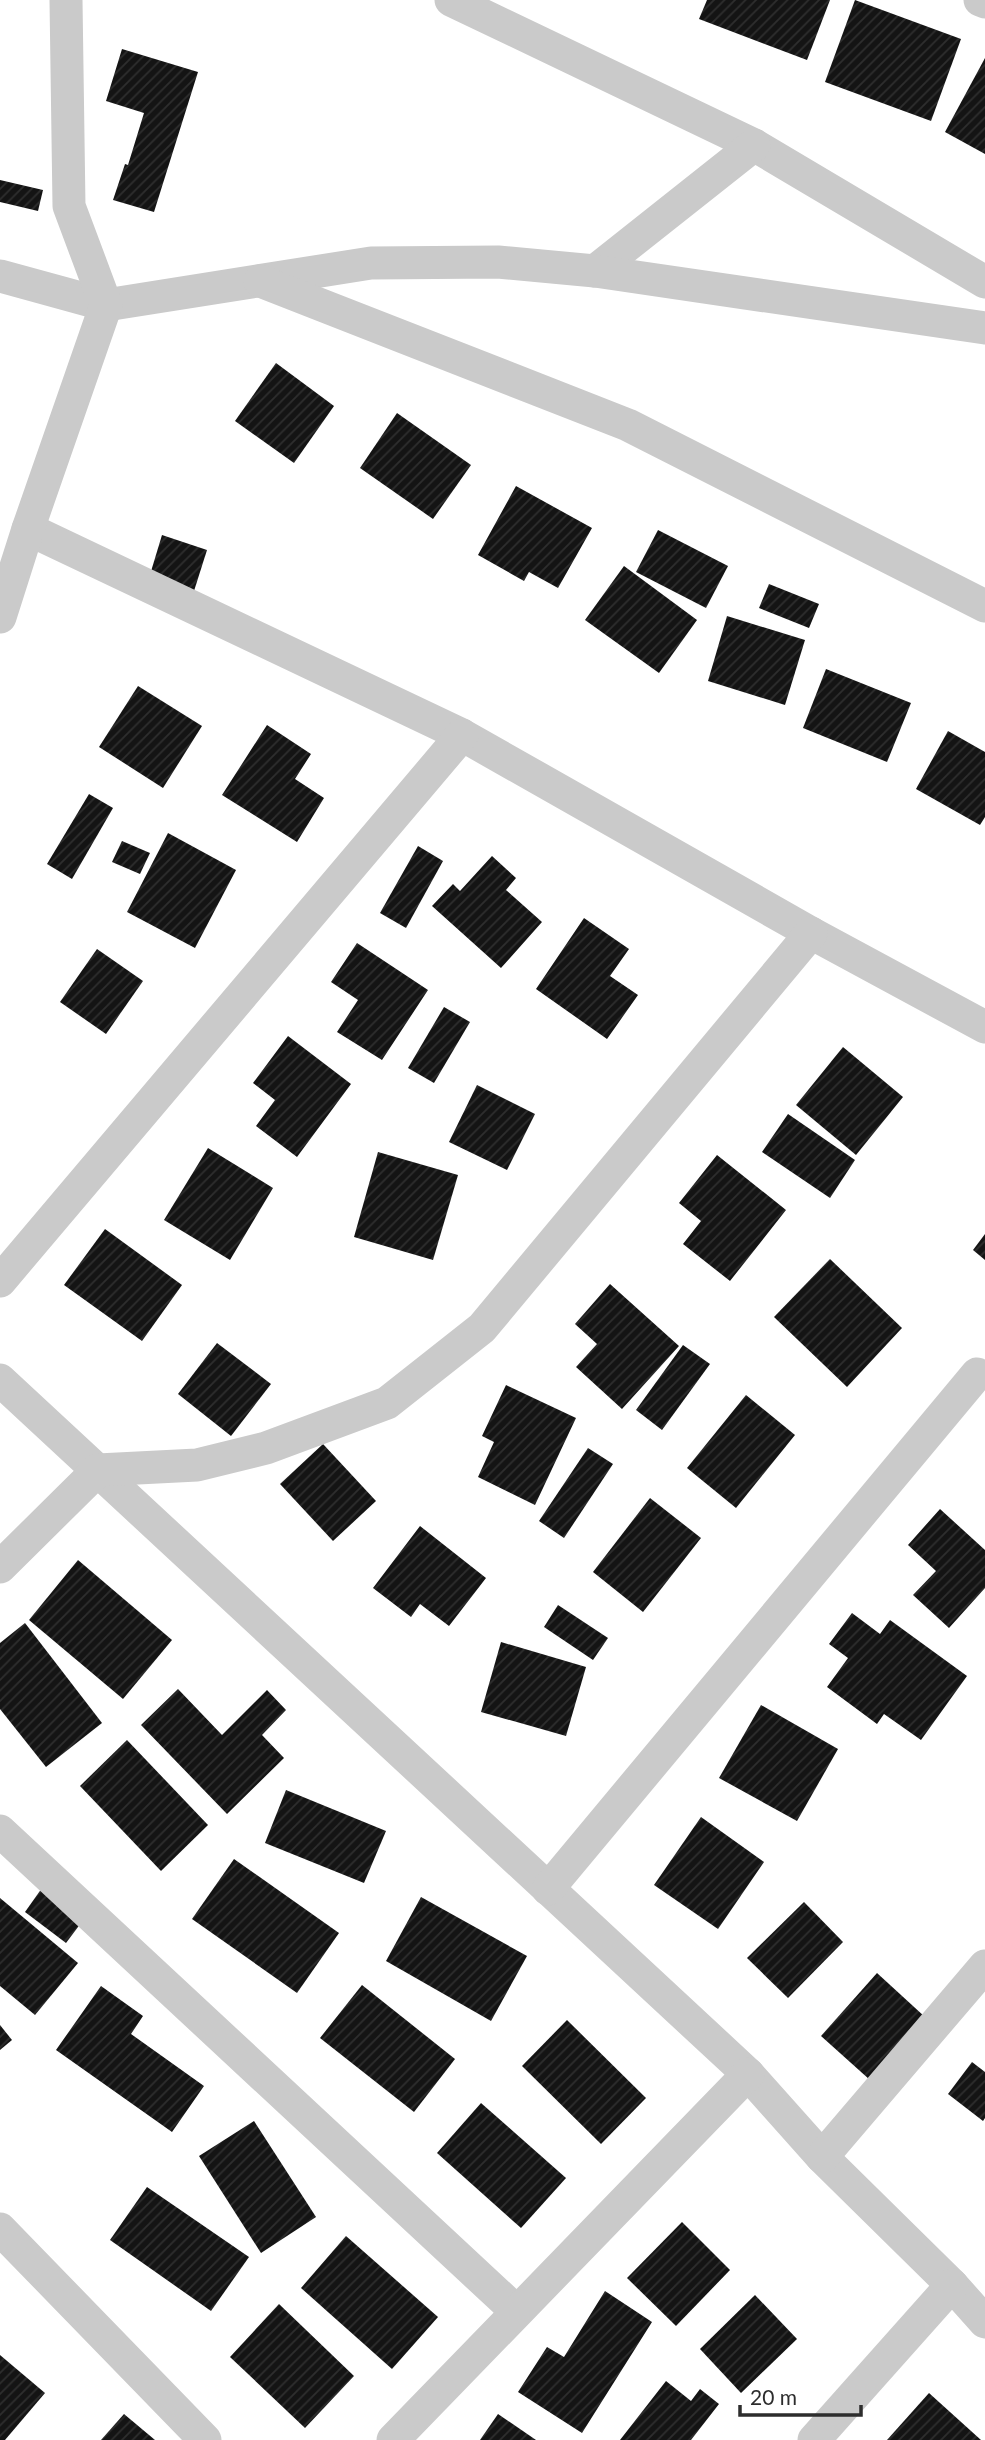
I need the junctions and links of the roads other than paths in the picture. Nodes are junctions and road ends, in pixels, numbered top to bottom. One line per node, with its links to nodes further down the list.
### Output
1 (66, 0): 8 (street)
2 (451, 0): 3 (street)
3 (754, 145): 4 (street); 7 (street)
4 (595, 271): 6 (street); 9 (street)
5 (0, 276): 8 (street)
6 (257, 281): 8 (street); 11 (street)
7 (985, 282)
8 (106, 305): 10 (street)
9 (985, 328)
10 (28, 529): 12 (street); 13 (street)
11 (985, 606)
12 (0, 617)
13 (462, 734): 14 (street); 16 (street)
14 (811, 933): 15 (street); 19 (street)
15 (985, 1027)
16 (0, 1281)
17 (977, 1374): 22 (street)
18 (0, 1380): 19 (street)
19 (98, 1470): 20 (street); 22 (street)
20 (0, 1567)
21 (0, 1831): 28 (street)
22 (548, 1889): 24 (street)
23 (985, 1966): 25 (street)
24 (748, 2074): 25 (street); 28 (street)
25 (822, 2157): 27 (street)
26 (0, 2229): 30 (street)
27 (952, 2285): 29 (street); 32 (street)
28 (516, 2311): 31 (street)
29 (985, 2322)
30 (205, 2440)
31 (393, 2440)
32 (814, 2440)

